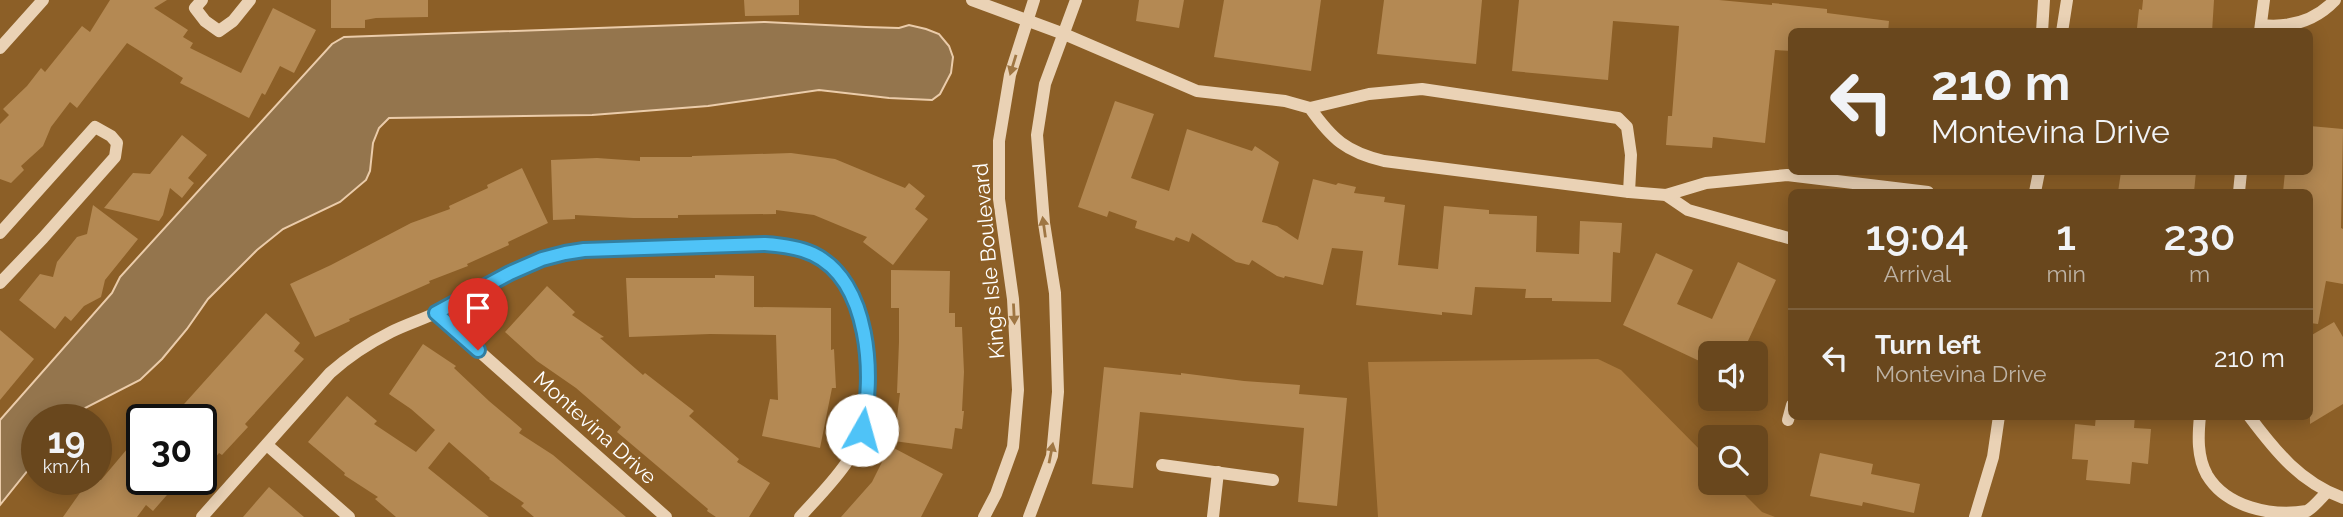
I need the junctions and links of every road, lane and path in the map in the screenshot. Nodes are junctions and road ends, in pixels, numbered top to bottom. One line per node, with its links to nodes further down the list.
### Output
1 (43, 0): 16 (street)
2 (202, 0): 3 (street)
3 (250, 0)
4 (972, 0): 11 (street)
5 (1034, 0): 11 (street, Kings Isle Boulevard)
6 (1076, 0): 15 (street)
7 (2044, 0): 12 (street)
8 (2067, 0): 13 (street)
9 (2264, 0): 14 (street)
10 (2335, 0): 14 (street)
11 (1027, 20): 15 (street); 39 (street, Kings Isle Boulevard, one-way to 39)
12 (2042, 28)
13 (2063, 28)
14 (2260, 28)
15 (1064, 34): 17 (street); 40 (street, one-way to 15)
16 (0, 48)
17 (1310, 108): 20 (street); 20 (street)
18 (1842, 187): 19 (street); 21 (street)
19 (1876, 189)
20 (1629, 192): 21 (street)
21 (1665, 195): 23 (street)
22 (0, 233): 24 (street)
23 (1788, 238)
24 (0, 283)
25 (436, 313): 29 (street); 37 (street, Montevina Drive); 38 (street)
26 (1999, 420): 42 (street)
27 (2200, 420): 33 (street)
28 (2252, 420): 33 (street)
29 (267, 445): 35 (street); 36 (street)
30 (1162, 465): 31 (street)
31 (1218, 472): 32 (street); 41 (street)
32 (1273, 480)
33 (2327, 492): 34 (street)
34 (2343, 498)
35 (202, 517)
36 (349, 517)
37 (666, 517)
38 (800, 517)
39 (984, 517)
40 (1029, 517)
41 (1213, 517)
42 (1976, 517)

